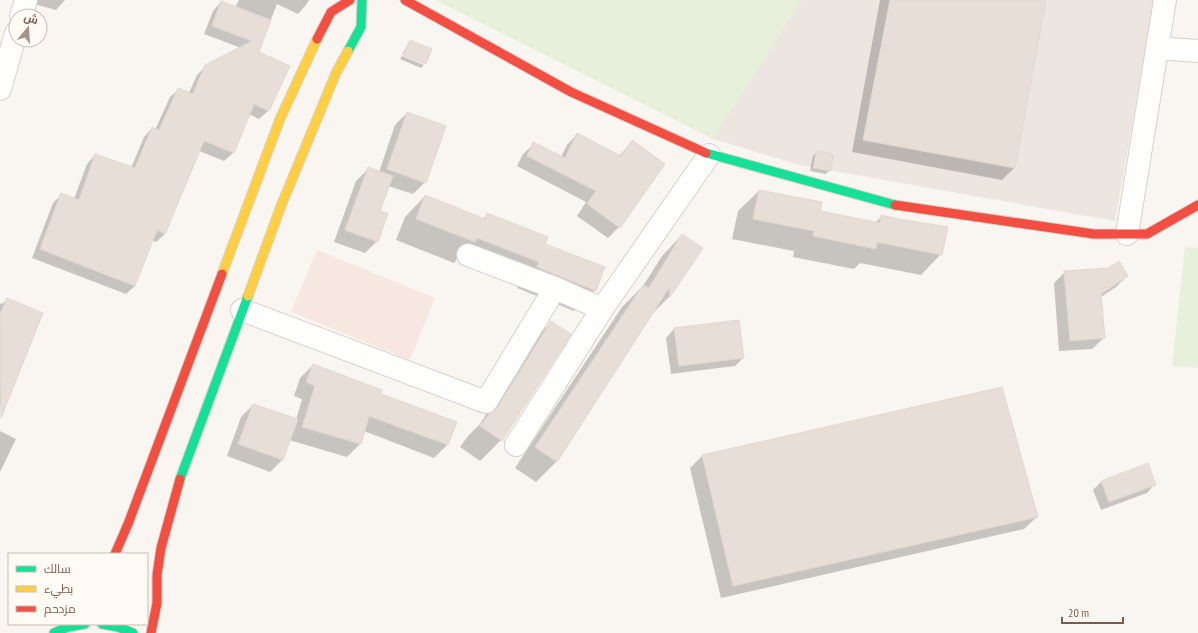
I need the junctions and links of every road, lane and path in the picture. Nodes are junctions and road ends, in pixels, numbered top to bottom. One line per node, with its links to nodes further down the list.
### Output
1 (350, 0): 17 (main road)
2 (362, 0): 15 (main road)
3 (405, 0): 9 (main road)
4 (1165, 0): 6 (street)
5 (12, 48): 8 (street)
6 (1157, 48): 7 (street); 11 (street)
7 (1198, 52)
8 (0, 89)
9 (709, 155): 11 (main road); 14 (street)
10 (1198, 205): 11 (main road)
11 (1128, 234)
12 (468, 255): 13 (street)
13 (555, 288): 14 (street); 15 (street)
14 (602, 309): 16 (street)
15 (242, 310): 22 (main road)
16 (516, 445)
17 (115, 553)
18 (81, 625): 20 (main road)
19 (107, 625): 21 (main road)
20 (54, 633)
21 (133, 633)
22 (151, 633)

